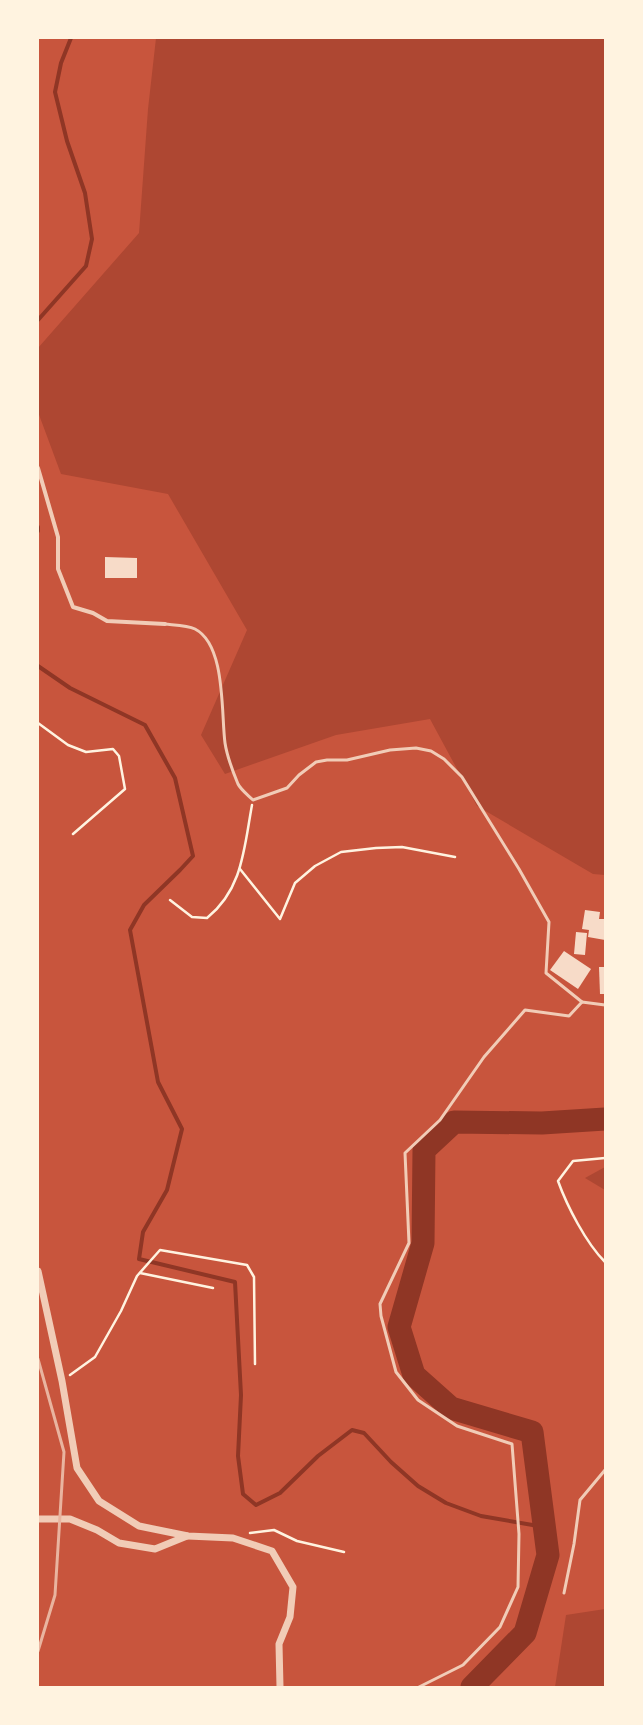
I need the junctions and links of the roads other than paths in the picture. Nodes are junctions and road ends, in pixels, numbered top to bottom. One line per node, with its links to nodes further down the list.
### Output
1 (38, 468): 2 (street)
2 (164, 624): 3 (lane)
3 (582, 1002): 4 (lane); 11 (lane)
4 (605, 1005)
5 (38, 1271): 8 (street)
6 (605, 1470): 9 (lane)
7 (38, 1519): 8 (street)
8 (188, 1536): 10 (street)
9 (564, 1593)
10 (280, 1687)
11 (419, 1687)

